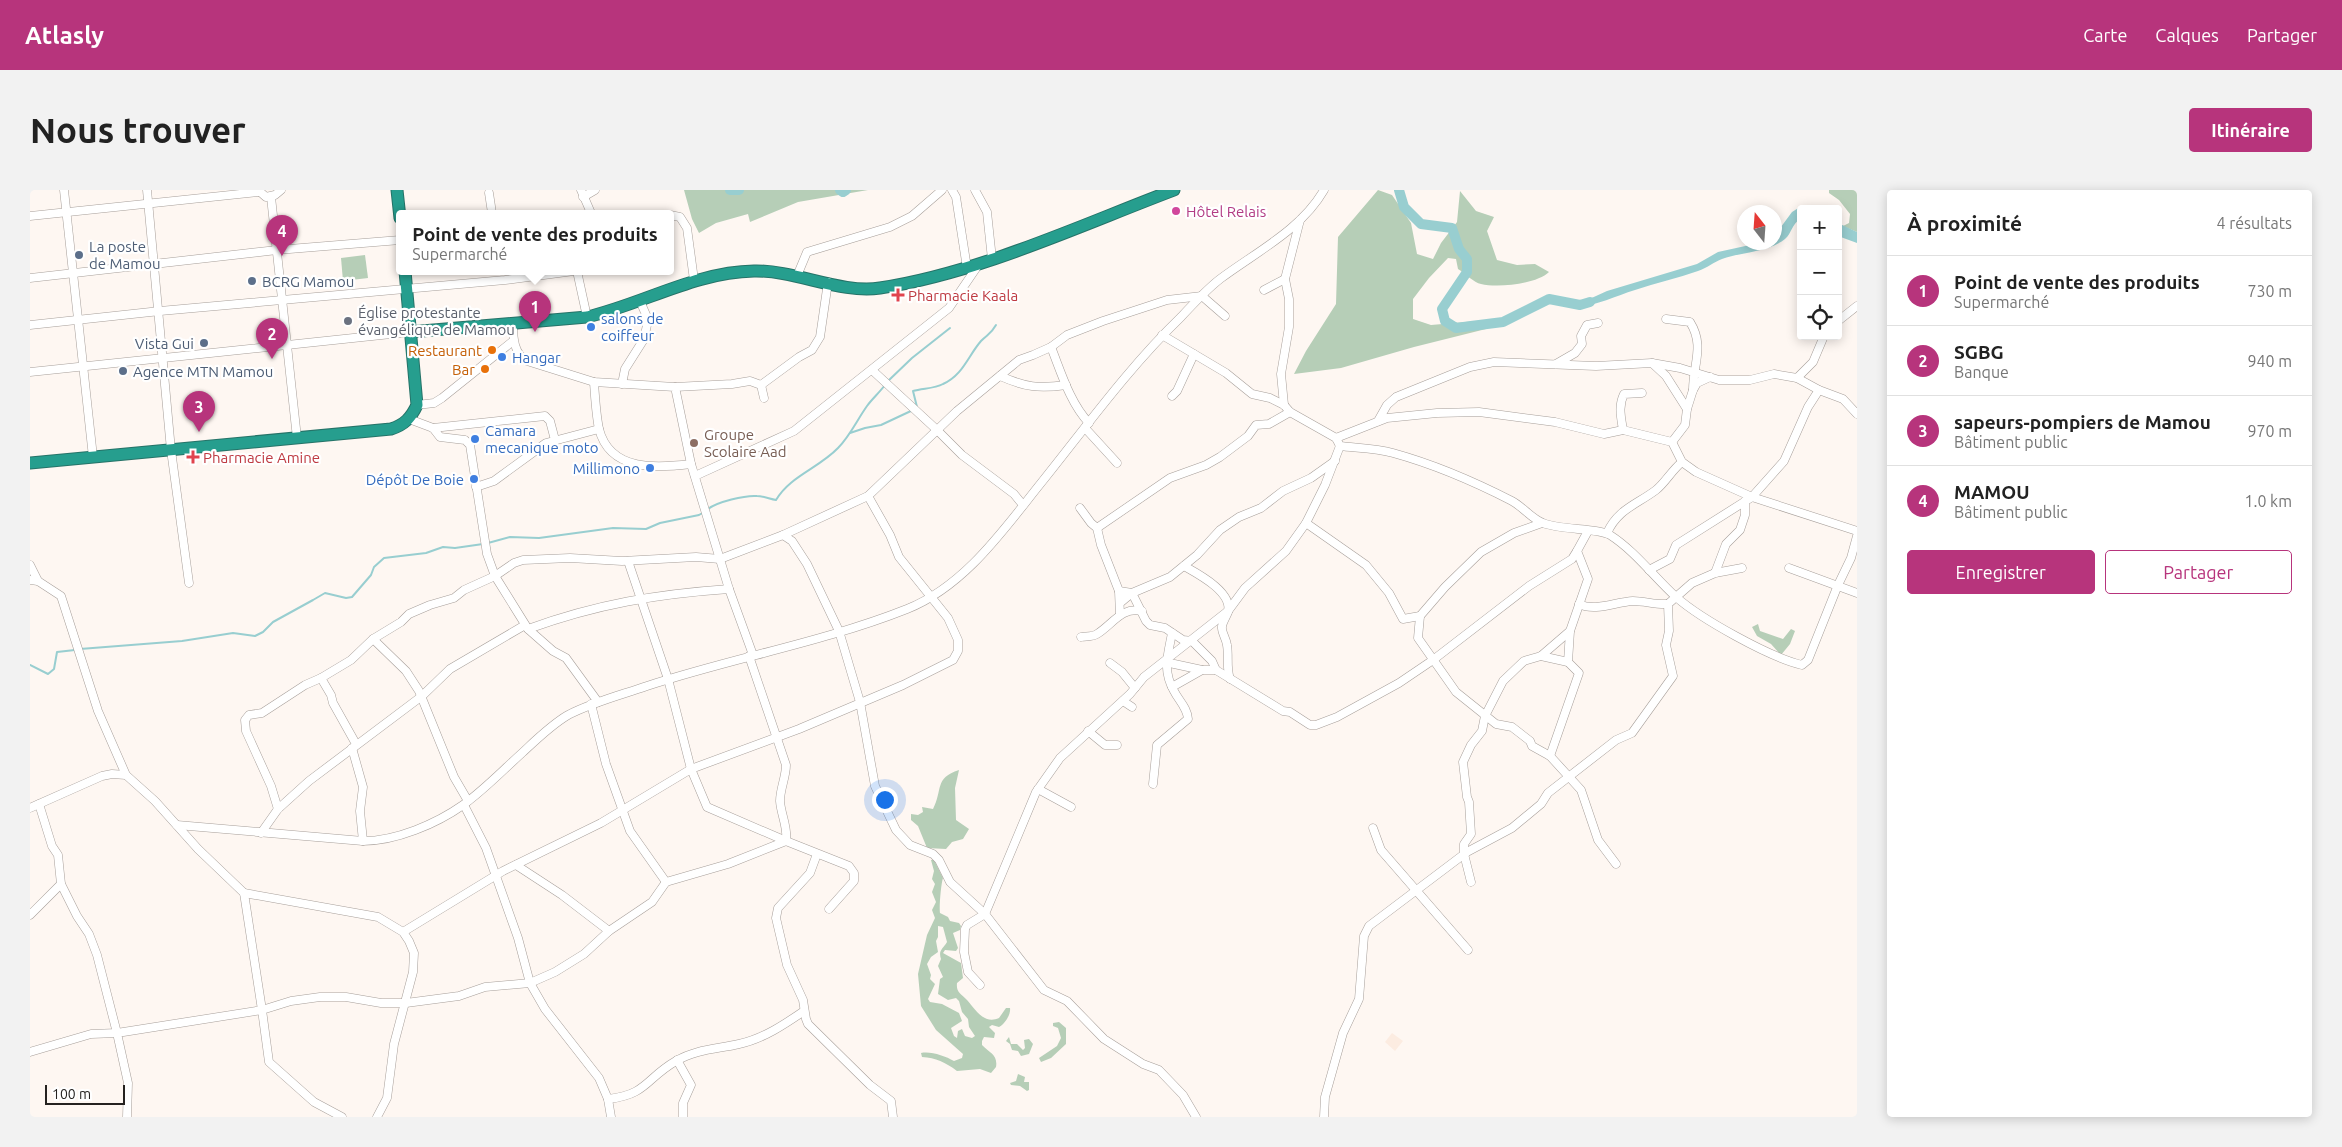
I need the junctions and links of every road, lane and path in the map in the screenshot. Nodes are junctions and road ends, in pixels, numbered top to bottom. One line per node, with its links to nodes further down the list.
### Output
1 (64, 190): 19 (street)
2 (147, 190): 15 (street)
3 (281, 190): 14 (street)
4 (397, 190): 16 (highway)
5 (595, 190): 13 (street)
6 (942, 190): 33 (street)
7 (952, 190): 28 (street)
8 (975, 190): 25 (street)
9 (1174, 190): 25 (highway)
10 (1324, 190): 22 (street)
11 (258, 191): 14 (street); 15 (street)
12 (489, 193): 17 (street)
13 (582, 194): 18 (street)
14 (271, 197): 24 (street)
15 (148, 203): 19 (street); 27 (street)
16 (399, 210)
17 (492, 210)
18 (590, 210)
19 (66, 212): 20 (street); 29 (street)
20 (30, 216)
21 (674, 216): 35 (street)
22 (1300, 220): 36 (street); 40 (street)
23 (396, 240): 24 (street)
24 (276, 250): 27 (street); 41 (street)
25 (992, 259): 26 (highway)
26 (979, 264): 28 (highway); 64 (street)
27 (154, 265): 29 (street); 44 (street)
28 (967, 268): 37 (highway)
29 (72, 273): 34 (street); 49 (street)
30 (405, 275): 38 (highway)
31 (544, 275): 38 (street)
32 (576, 275): 46 (street)
33 (798, 276): 35 (highway); 37 (highway)
34 (30, 278)
35 (694, 280): 42 (highway)
36 (1285, 280): 39 (street); 81 (street)
37 (828, 282): 74 (street)
38 (406, 288): 41 (street); 53 (highway)
39 (1264, 290)
40 (1202, 296): 45 (street); 54 (street); 58 (street)
41 (282, 300): 44 (street); 57 (street)
42 (640, 301): 46 (highway); 71 (street)
43 (1857, 306): 47 (street)
44 (160, 311): 49 (street); 60 (street)
45 (1225, 316)
46 (587, 317): 52 (highway)
47 (1842, 318)
48 (1666, 319): 66 (street)
49 (77, 320): 51 (street); 63 (street)
50 (1598, 323): 62 (street)
51 (30, 325)
52 (513, 325): 53 (highway); 56 (street)
53 (410, 332): 57 (street); 80 (highway)
54 (1162, 335): 59 (street); 86 (street)
55 (1822, 340): 69 (street)
56 (513, 341): 70 (street); 80 (street)
57 (287, 346): 60 (street); 91 (street)
58 (1051, 347): 67 (street); 72 (street)
59 (1194, 354): 78 (street); 81 (street)
60 (164, 358): 63 (street); 96 (street)
61 (1652, 362): 62 (street); 66 (street); 82 (street)
62 (1554, 365): 85 (street)
63 (82, 367): 65 (street); 97 (street)
64 (872, 370): 89 (street); 103 (street)
65 (30, 372)
66 (1693, 372): 68 (street); 75 (street)
67 (1000, 376): 72 (street); 89 (street)
68 (1710, 377): 69 (street); 75 (street)
69 (1797, 378): 76 (street)
70 (594, 382): 71 (street); 88 (street)
71 (622, 384): 73 (street)
72 (1066, 385): 86 (street)
73 (675, 386): 74 (street); 102 (street)
74 (761, 386): 79 (street)
75 (1693, 390): 82 (street)
76 (1819, 390): 83 (street); 106 (street)
77 (1642, 393): 90 (street)
78 (1172, 396)
79 (764, 398)
80 (417, 405): 84 (highway)
81 (1287, 408): 92 (street); 111 (street)
82 (1687, 409): 94 (street)
83 (1857, 414)
84 (409, 419): 87 (street); 91 (highway)
85 (1378, 421): 90 (street); 92 (street)
86 (1087, 426): 101 (street); 107 (street)
87 (433, 428): 93 (street); 104 (street)
88 (600, 429): 93 (street); 102 (street)
89 (937, 430): 105 (street); 107 (street)
90 (1623, 430): 94 (street)
91 (297, 438): 96 (highway)
92 (1336, 438): 95 (street)
93 (555, 440): 104 (street)
94 (1672, 442): 99 (street)
95 (1340, 446): 98 (street); 110 (street)
96 (172, 450): 97 (highway); 128 (street)
97 (93, 457): 100 (highway)
98 (1336, 460): 109 (street); 121 (street)
99 (1682, 462): 106 (street); 114 (street)
100 (30, 463)
101 (1117, 463)
102 (691, 464): 103 (street)
103 (696, 480): 118 (street)
104 (476, 487): 126 (street)
105 (868, 496): 115 (street); 135 (street)
106 (1749, 499): 113 (street); 124 (street); 125 (street)
107 (1023, 505): 135 (street)
108 (1080, 508): 111 (street)
109 (1306, 523): 140 (street); 143 (street)
110 (1542, 523): 112 (street); 143 (street)
111 (1098, 528): 131 (street)
112 (1588, 531): 114 (street); 117 (street)
113 (1857, 531)
114 (1607, 533): 124 (street)
115 (783, 535): 118 (street); 145 (street)
116 (1857, 536): 129 (street)
117 (1577, 551): 138 (street); 153 (street)
118 (720, 559): 119 (street); 130 (street)
119 (628, 561): 126 (street); 134 (street)
120 (30, 565): 127 (street)
121 (1184, 566): 132 (street); 140 (street)
122 (1742, 568): 125 (street)
123 (1789, 568): 129 (street)
124 (1649, 570): 136 (street)
125 (1716, 573): 136 (street)
126 (495, 576): 144 (street); 149 (street)
127 (34, 581): 178 (street)
128 (189, 582)
129 (1838, 585): 133 (street); 136 (street)
130 (730, 589): 134 (street); 151 (street)
131 (1119, 590): 132 (street); 137 (street)
132 (1132, 593): 137 (street); 141 (street)
133 (1857, 593)
134 (642, 598): 144 (street); 160 (street)
135 (930, 598): 145 (street); 166 (street)
136 (1677, 598): 139 (street)
137 (1120, 603): 142 (street)
138 (1579, 604): 139 (street); 146 (street)
139 (1668, 604): 179 (street)
140 (1228, 610): 150 (street); 161 (street)
141 (1142, 612): 142 (street); 147 (street)
142 (1120, 615): 148 (street)
143 (1420, 616): 153 (street)
144 (527, 627): 164 (street); 167 (street)
145 (839, 631): 151 (street); 166 (street)
146 (1570, 631): 152 (street); 156 (street)
147 (1172, 633): 150 (street); 155 (street)
148 (1080, 637)
149 (373, 639): 159 (street); 164 (street)
150 (1192, 641): 155 (street); 158 (street)
151 (751, 656): 160 (street); 173 (street)
152 (1541, 656): 156 (street); 169 (street)
153 (1434, 660): 161 (street); 169 (street)
154 (1110, 662): 163 (street)
155 (1165, 662): 157 (street); 162 (street); 163 (street)
156 (1568, 662): 176 (street)
157 (1202, 670): 158 (street); 162 (street)
158 (1216, 670): 161 (street)
159 (321, 678): 175 (street); 186 (street)
160 (668, 679): 167 (street); 177 (street)
161 (1230, 679)
162 (1172, 686): 180 (street)
163 (1135, 688): 165 (street)
164 (422, 696): 175 (street); 182 (street)
165 (1123, 701): 168 (street); 172 (street)
166 (860, 702): 173 (street); 204 (street)
167 (595, 703): 182 (street); 187 (street)
168 (1132, 707)
169 (1486, 716): 170 (street); 171 (street)
170 (1496, 724): 171 (street); 176 (street)
171 (1482, 731): 194 (street)
172 (1088, 732): 174 (street); 181 (street)
173 (777, 736): 177 (street); 192 (street)
174 (1117, 745)
175 (354, 746): 186 (street); 191 (street)
176 (1550, 756): 179 (street)
177 (691, 769): 187 (street); 192 (street)
178 (126, 775): 183 (street); 188 (street)
179 (1570, 777): 194 (street); 195 (street)
180 (1153, 784)
181 (1038, 789): 184 (street); 204 (street)
182 (466, 803): 191 (street); 197 (street)
183 (39, 804): 185 (street); 200 (street)
184 (1071, 807)
185 (30, 808)
186 (278, 809): 190 (street)
187 (624, 810): 196 (street); 198 (street)
188 (177, 825): 190 (street); 202 (street)
189 (1373, 828): 201 (street)
190 (261, 833): 191 (street)
191 (363, 840)
192 (786, 842): 193 (street); 198 (street)
193 (817, 854): 203 (street); 213 (street)
194 (1464, 854): 199 (street); 201 (street)
195 (1616, 864)
196 (516, 865): 197 (street); 206 (street)
197 (496, 876): 207 (street); 209 (street)
198 (666, 882): 206 (street)
199 (1471, 882)
200 (61, 884): 205 (street); 214 (street)
201 (1416, 890): 208 (street); 225 (street)
202 (244, 893): 207 (street); 212 (street)
203 (829, 909)
204 (985, 914): 210 (street); 224 (street)
205 (30, 915)
206 (609, 931): 209 (street)
207 (403, 932): 211 (street)
208 (1468, 950)
209 (530, 983): 211 (street); 217 (street)
210 (980, 985)
211 (406, 1004): 212 (street); 220 (street)
212 (262, 1010): 214 (street); 219 (street)
213 (804, 1011): 216 (street); 223 (street)
214 (117, 1032): 215 (street); 218 (street)
215 (30, 1052)
216 (677, 1060): 217 (street); 222 (street)
217 (608, 1099): 221 (street)
218 (127, 1117)
219 (342, 1117)
220 (377, 1117)
221 (611, 1117)
222 (683, 1117)
223 (893, 1117)
224 (1196, 1117)
225 (1324, 1117)

